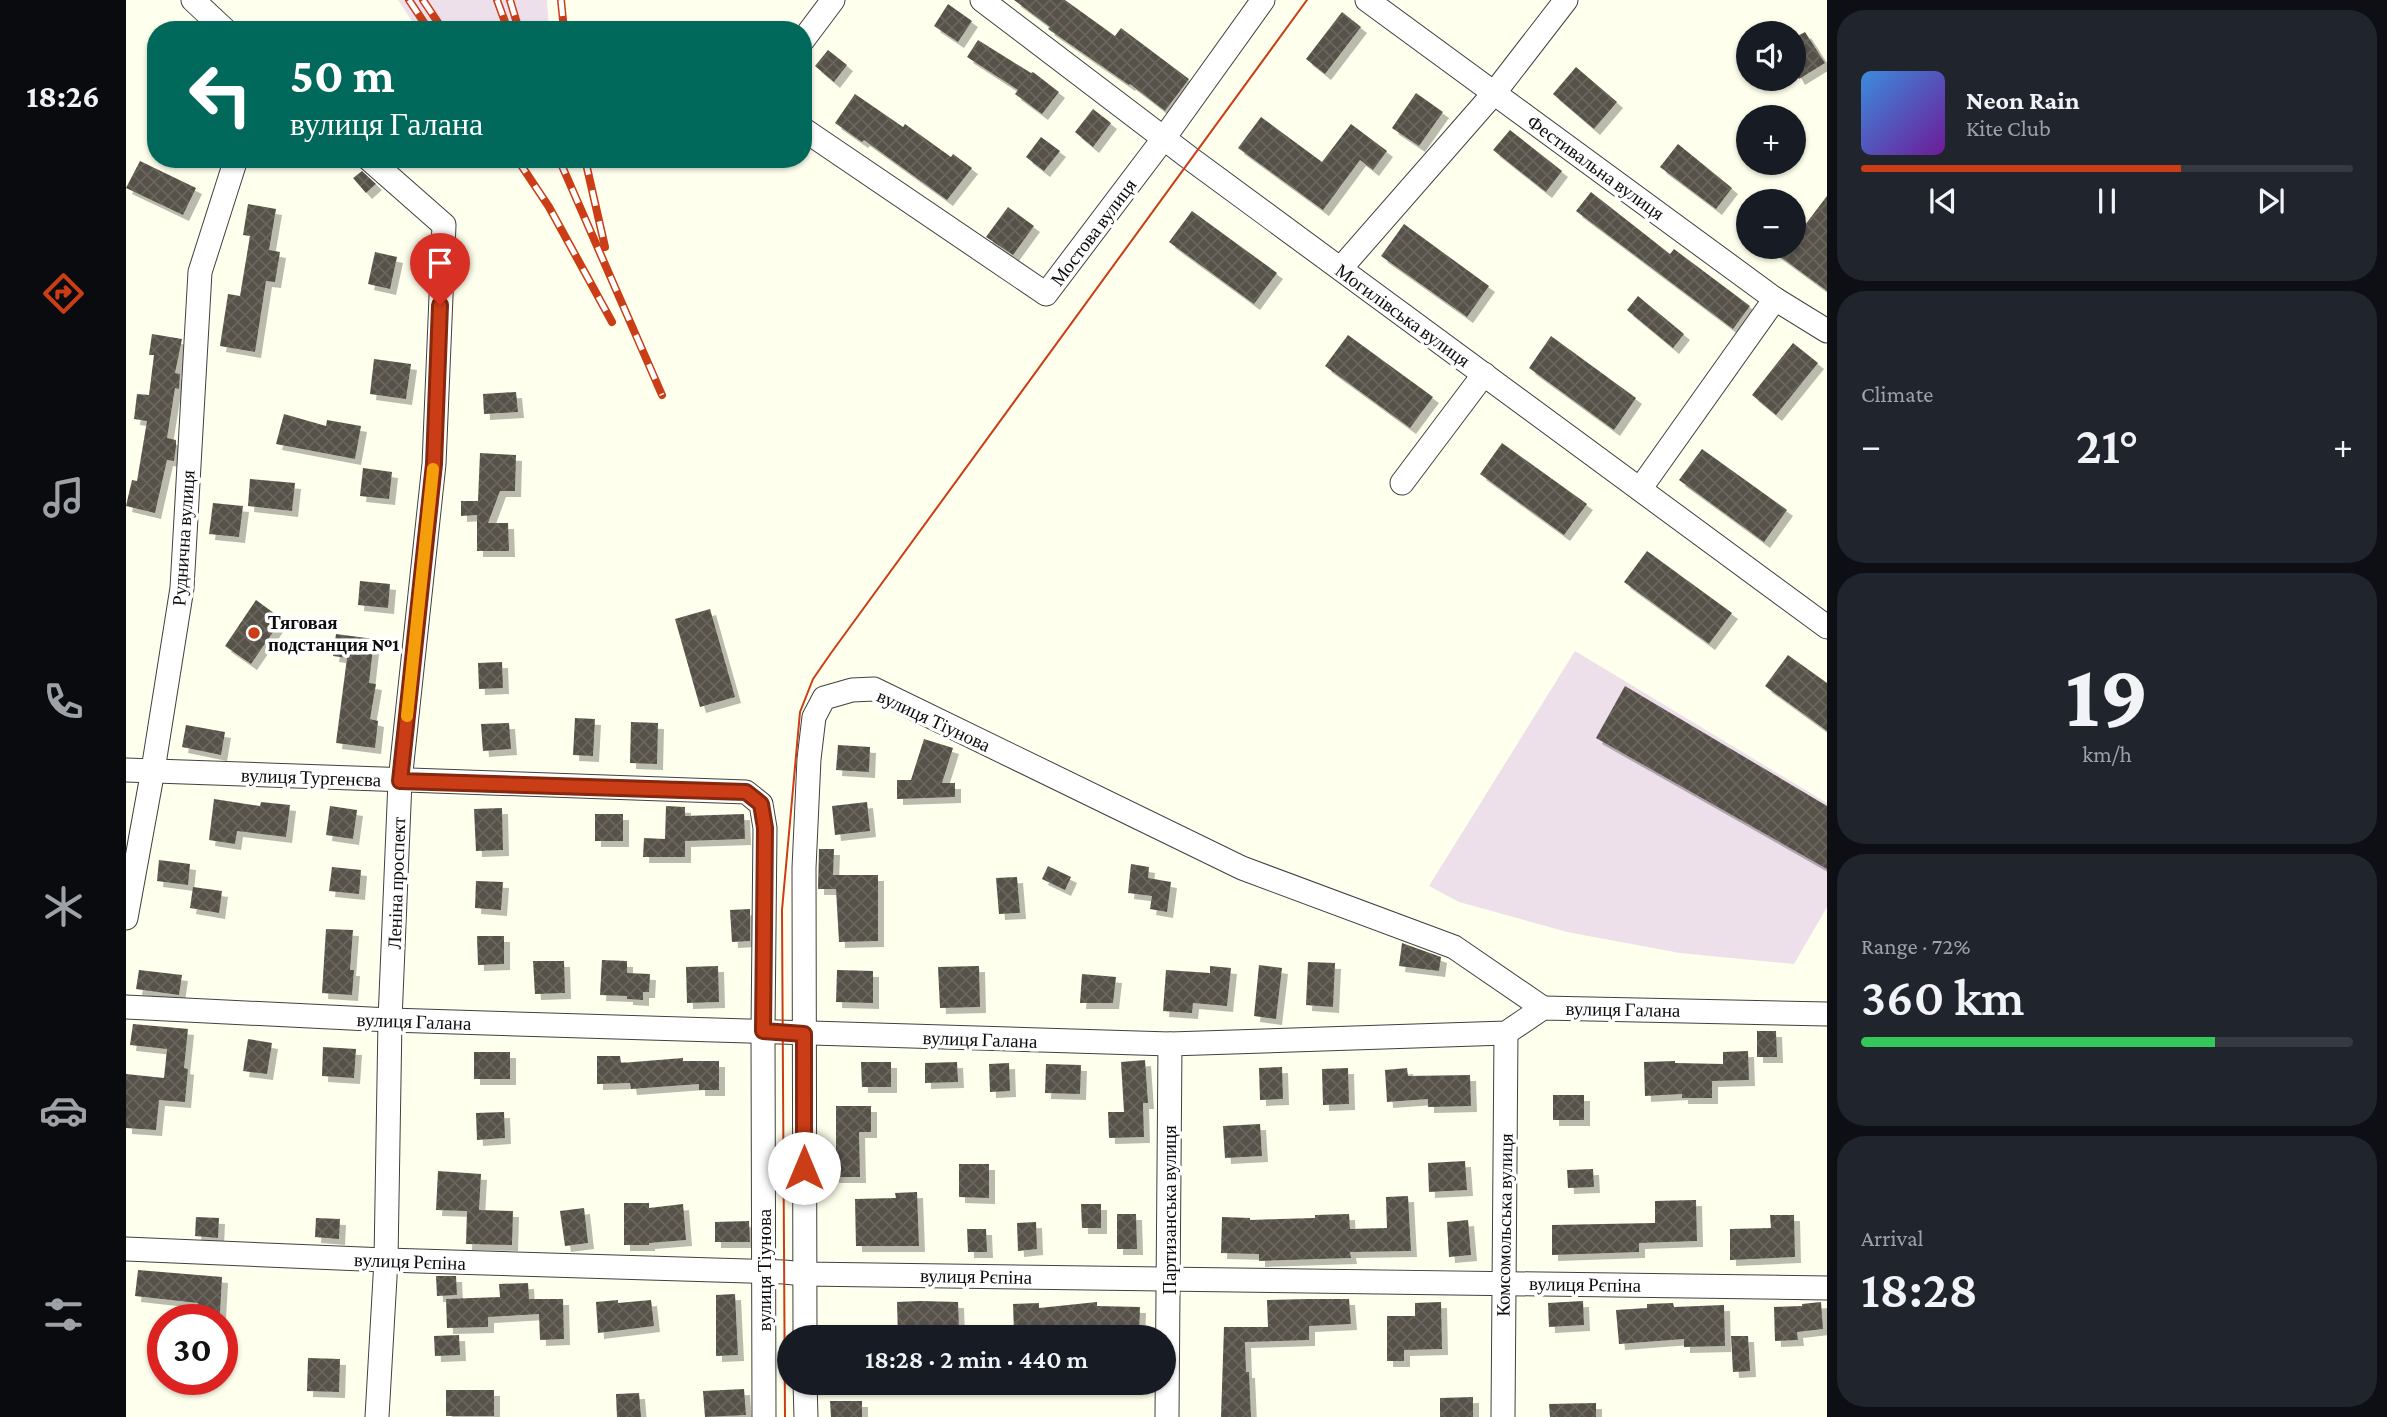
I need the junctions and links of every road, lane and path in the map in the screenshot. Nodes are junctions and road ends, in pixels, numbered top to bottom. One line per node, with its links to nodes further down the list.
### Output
1 (193, 0): 7 (street)
2 (833, 0): 8 (street)
3 (982, 0): 11 (street, Могилівська вулиця)
4 (1263, 0): 11 (street, Мостова вулиця)
5 (1367, 0): 9 (street, Фестивальна вулиця)
6 (1566, 0): 9 (street)
7 (215, 21)
8 (812, 28)
9 (1495, 92): 14 (street); 15 (street, Фестивальна вулиця)
10 (812, 135): 11 (street, Мостова вулиця)
11 (1164, 138): 14 (street, Могилівська вулиця)
12 (233, 168): 22 (street, Руднична вулиця)
13 (379, 168): 23 (street, Леніна проспект)
14 (1341, 268): 17 (street, Могилівська вулиця)
15 (1775, 299): 16 (street, Фестивальна вулиця); 19 (street)
16 (1827, 331)
17 (1484, 374): 18 (street); 19 (street, Могилівська вулиця)
18 (1402, 483)
19 (1640, 489): 20 (street, Могилівська вулиця)
20 (1827, 627)
21 (126, 770): 22 (street, вулиця Тургенєва)
22 (153, 770): 23 (street, вулиця Тургенєва); 25 (street, Руднична вулиця)
23 (400, 781): 24 (street, вулиця Тургенєва); 29 (street, Леніна проспект)
24 (765, 828): 30 (street, вулиця Тіунова)
25 (126, 918)
26 (126, 1007): 29 (street, вулиця Галана)
27 (1543, 1008): 28 (street, вулиця Галана); 31 (street, вулиця Галана); 32 (street, вулиця Тіунова)
28 (1827, 1014)
29 (390, 1020): 30 (street, вулиця Галана); 35 (street, Леніна проспект)
30 (763, 1031): 32 (street, вулиця Галана); 36 (street, вулиця Тіунова)
31 (1506, 1033): 33 (street, вулиця Галана); 39 (street, Комсомольська вулиця)
32 (804, 1034): 33 (street, вулиця Галана); 37 (street, вулиця Тіунова)
33 (1170, 1044): 38 (street, Партизанська вулиця)
34 (126, 1249): 35 (street, вулиця Рєпіна)
35 (386, 1260): 36 (street, вулиця Рєпіна); 43 (street, Леніна проспект)
36 (765, 1271): 37 (street, вулиця Рєпіна); 44 (street, вулиця Тіунова)
37 (804, 1274): 38 (street, вулиця Рєпіна); 41 (street, вулиця Тіунова)
38 (1169, 1278): 39 (street, вулиця Рєпіна); 46 (street, Партизанська вулиця)
39 (1503, 1283): 40 (street, вулиця Рєпіна); 47 (street, Комсомольська вулиця)
40 (1827, 1288)
41 (805, 1325)
42 (805, 1395): 45 (street)
43 (377, 1417)
44 (764, 1417)
45 (806, 1417)
46 (1167, 1417)
47 (1503, 1417)

